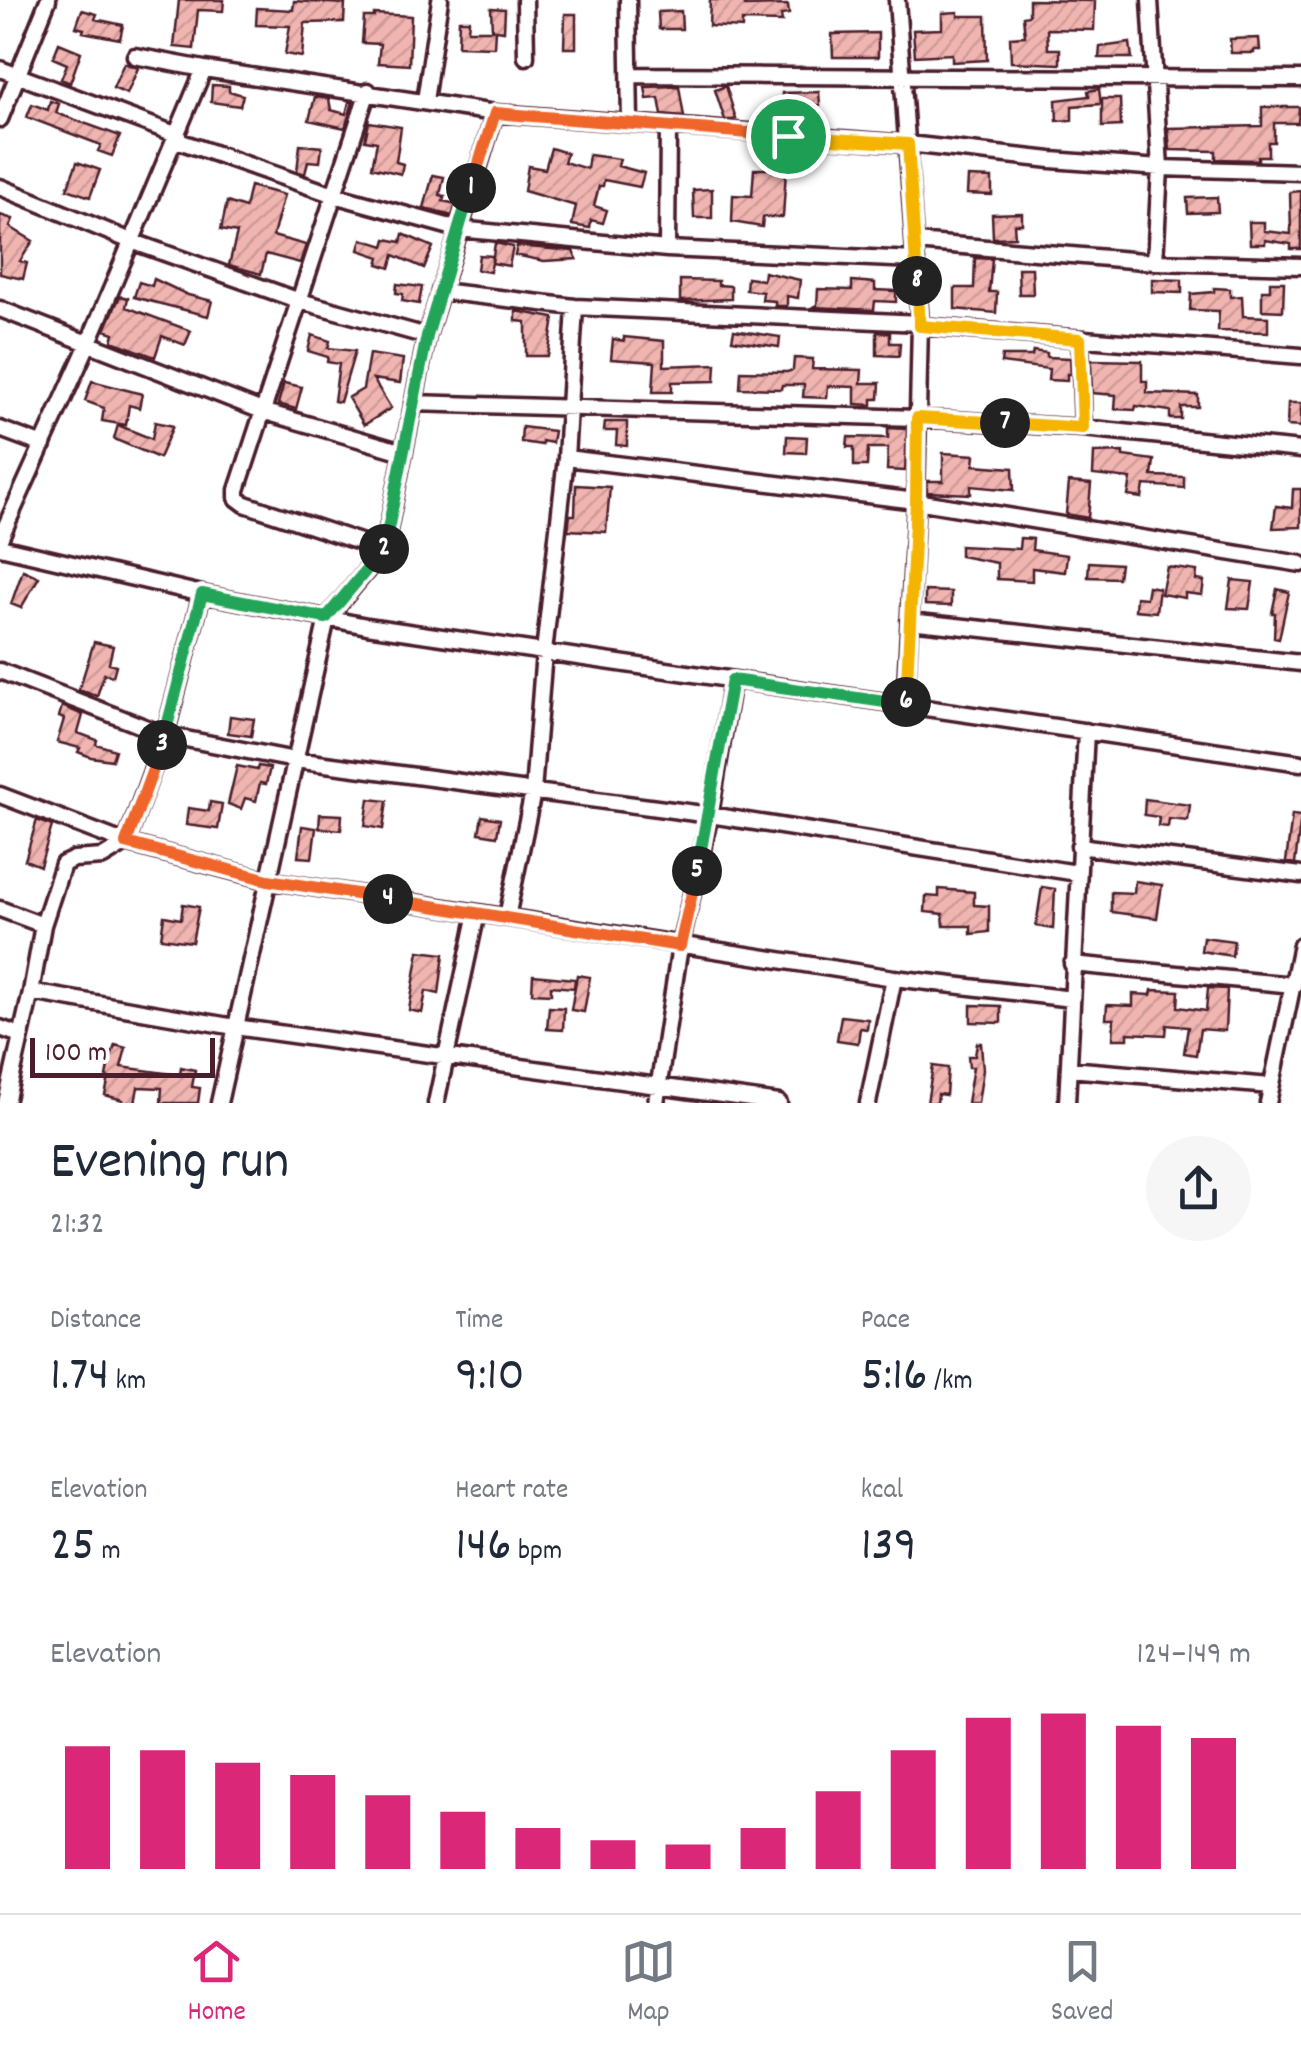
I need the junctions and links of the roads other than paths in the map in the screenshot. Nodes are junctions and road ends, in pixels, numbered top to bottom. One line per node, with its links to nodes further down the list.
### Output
1 (48, 0): 12 (street)
2 (440, 0): 17 (street)
3 (525, 0): 8 (street)
4 (628, 0): 11 (street)
5 (898, 0): 13 (street)
6 (1150, 0): 15 (street)
7 (135, 56): 9 (street)
8 (526, 57)
9 (204, 68): 16 (street); 22 (street)
10 (0, 69): 12 (street)
11 (630, 75): 13 (street); 20 (street)
12 (18, 76): 19 (street); 22 (street)
13 (905, 76): 15 (street); 23 (street)
14 (1301, 79): 15 (street)
15 (1155, 80): 24 (street)
16 (368, 92): 17 (street); 27 (street)
17 (425, 101): 18 (street)
18 (495, 113): 20 (street); 28 (street)
19 (0, 118)
20 (630, 123): 21 (street)
21 (668, 128): 23 (street); 31 (street)
22 (177, 137): 27 (street); 29 (street)
23 (908, 144): 24 (street); 30 (street)
24 (1160, 168): 25 (street); 33 (street)
25 (1301, 172)
26 (0, 187): 29 (street)
27 (334, 195): 28 (street); 36 (street)
28 (458, 229): 31 (street); 35 (street)
29 (131, 240): 36 (street); 42 (street)
30 (914, 242): 32 (street); 33 (street)
31 (667, 249): 32 (street)
32 (916, 260): 39 (street)
33 (1155, 262): 34 (street)
34 (1301, 266)
35 (440, 291): 37 (street); 40 (street)
36 (300, 300): 40 (street); 46 (street)
37 (575, 307): 39 (street); 45 (street)
38 (0, 308): 42 (street)
39 (920, 324): 41 (street); 47 (street)
40 (427, 336): 44 (street)
41 (1080, 339): 43 (street); 48 (street)
42 (89, 342): 46 (street); 50 (street)
43 (1301, 356)
44 (413, 403): 45 (street); 52 (street)
45 (569, 408): 47 (street); 53 (street)
46 (262, 412): 52 (street); 57 (street)
47 (917, 418): 48 (street); 54 (street)
48 (1083, 428): 51 (street)
49 (0, 429): 50 (street)
50 (43, 444): 55 (street)
51 (1301, 450)
52 (403, 452): 57 (street)
53 (566, 458): 54 (street); 62 (street)
54 (916, 501): 58 (street); 61 (street)
55 (0, 539)
56 (0, 547): 59 (street)
57 (384, 550): 60 (street)
58 (1301, 564)
59 (202, 594): 60 (street); 68 (street)
60 (326, 618): 62 (street); 69 (street)
61 (909, 621): 63 (street); 66 (street)
62 (544, 652): 65 (street); 71 (street)
63 (1301, 664)
64 (0, 671): 68 (street)
65 (732, 680): 66 (street); 73 (street)
66 (906, 705): 67 (street)
67 (1086, 731): 70 (street); 75 (street)
68 (165, 736): 69 (street); 74 (street)
69 (295, 760): 71 (street); 78 (street)
70 (1301, 763)
71 (533, 792): 73 (street); 81 (street)
72 (0, 794): 74 (street)
73 (710, 815): 76 (street); 84 (street)
74 (126, 843): 78 (street); 82 (street)
75 (1079, 846): 76 (street); 77 (street)
76 (1078, 873): 85 (street)
77 (1301, 875)
78 (268, 880): 80 (street); 90 (street)
79 (0, 909): 82 (street)
80 (477, 913): 81 (street); 93 (street)
81 (506, 917): 84 (street)
82 (44, 925): 88 (street)
83 (1301, 945): 87 (street)
84 (680, 946): 86 (street); 96 (street)
85 (1072, 964): 87 (street); 89 (street)
86 (894, 978): 89 (street); 101 (street)
87 (1294, 985): 95 (street)
88 (32, 992): 90 (street); 92 (street)
89 (1072, 998): 94 (street)
90 (235, 1027): 93 (street); 98 (street)
91 (0, 1028): 92 (street)
92 (20, 1035): 97 (street)
93 (445, 1056): 96 (street); 99 (street)
94 (1069, 1069): 95 (street); 102 (street)
95 (1271, 1086): 103 (street)
96 (657, 1096): 100 (street)
97 (6, 1103)
98 (220, 1103)
99 (436, 1103)
100 (779, 1103)
101 (868, 1103)
102 (1067, 1103)
103 (1268, 1103)

